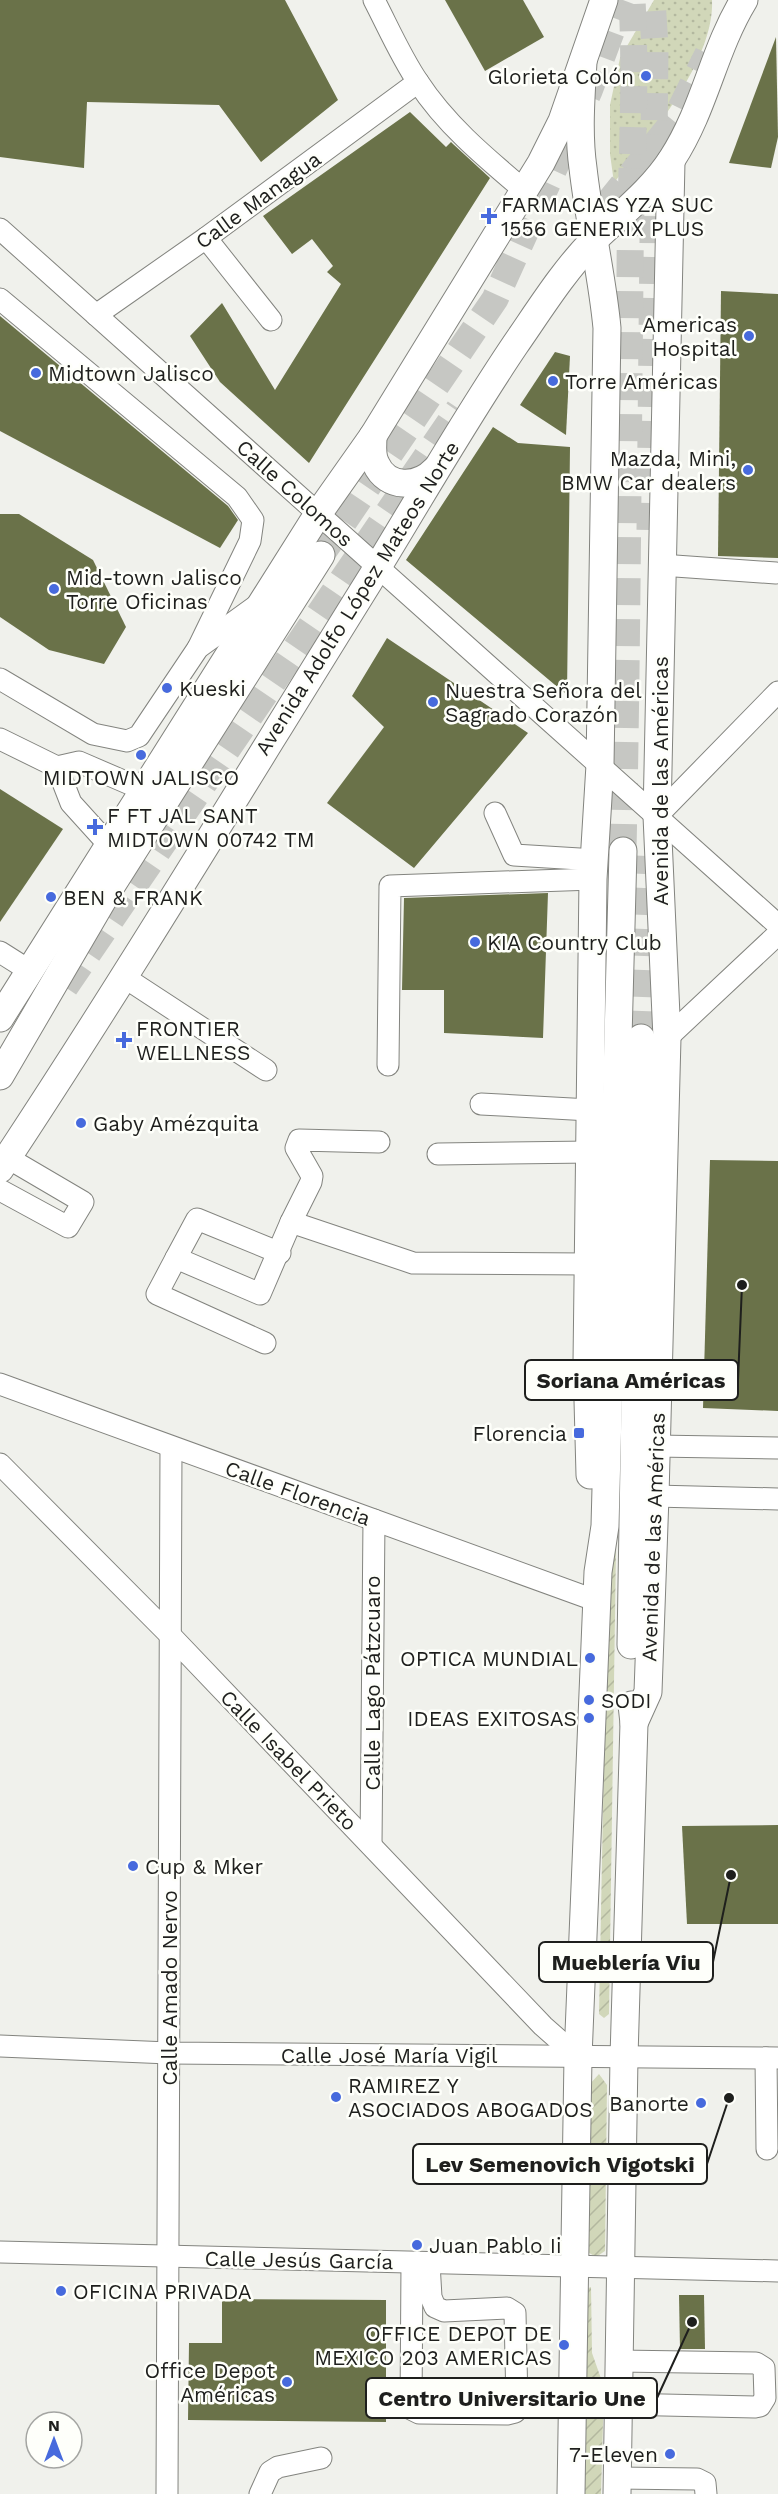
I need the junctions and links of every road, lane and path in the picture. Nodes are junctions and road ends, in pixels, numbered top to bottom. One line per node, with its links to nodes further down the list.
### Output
1 (374, 0): 7 (street)
2 (722, 0): 5 (main road)
3 (744, 0): 5 (main road)
4 (604, 1): 6 (main road)
5 (723, 39): 8 (main road, Avenida Adolfo López Mateos Norte)
6 (583, 62): 9 (main road); 12 (main road, Avenida de las Américas)
7 (418, 82): 9 (street); 11 (street, Calle Managua)
8 (671, 161): 12 (main road, Avenida Adolfo López Mateos Norte); 20 (main road, Avenida de las Américas)
9 (525, 191): 16 (main road)
10 (0, 230): 14 (street, Calle Colomos)
11 (206, 238): 14 (street, Calle Managua); 15 (street)
12 (594, 240): 17 (main road, Avenida Adolfo López Mateos Norte); 30 (main road, Avenida de las Américas)
13 (0, 299): 24 (street)
14 (96, 315): 18 (street, Calle Colomos)
15 (271, 320)
16 (373, 436): 17 (main road); 18 (main road)
17 (435, 469): 21 (main road, Avenida Adolfo López Mateos Norte)
18 (318, 514): 21 (street, Calle Colomos); 23 (main road)
19 (321, 555): 47 (main road)
20 (661, 565): 22 (street); 34 (main road, Avenida de las Américas)
21 (377, 567): 30 (street, Calle Colomos); 42 (main road, Avenida Adolfo López Mateos Norte)
22 (776, 573)
23 (264, 600): 24 (street); 32 (main road)
24 (198, 648): 27 (street)
25 (0, 679): 27 (street)
26 (778, 692): 34 (street)
27 (93, 734): 29 (street)
28 (0, 739): 31 (street)
29 (79, 762): 31 (street); 32 (street)
30 (600, 765): 34 (street, Calle Colomos); 37 (main road, Avenida de las Américas)
31 (57, 767): 35 (street)
32 (144, 790): 35 (main road)
33 (495, 813): 37 (street)
34 (657, 816): 38 (street, Calle Colomos); 44 (main road, Avenida de las Américas)
35 (109, 845): 41 (main road)
36 (622, 851): 68 (main road, Avenida de las Américas)
37 (595, 870): 45 (street); 49 (main road, Avenida de las Américas)
38 (778, 925)
39 (778, 934): 44 (street)
40 (0, 952): 41 (street)
41 (30, 971): 43 (main road)
42 (124, 977): 46 (street); 53 (main road, Avenida Adolfo López Mateos Norte)
43 (0, 1018)
44 (654, 1038): 61 (main road, Avenida de las Américas); 71 (main road, Avenida de las Américas)
45 (388, 1065)
46 (266, 1070)
47 (0, 1076)
48 (481, 1104): 49 (street)
49 (590, 1110): 51 (main road, Avenida de las Américas)
50 (379, 1142): 55 (street)
51 (591, 1152): 52 (street); 58 (main road, Avenida de las Américas)
52 (438, 1154)
53 (3, 1158): 54 (street)
54 (0, 1190)
55 (291, 1222): 56 (street); 58 (street)
56 (280, 1253): 57 (street); 57 (street)
57 (176, 1258): 59 (street)
58 (588, 1264): 68 (main road, Avenida de las Américas)
59 (265, 1343)
60 (0, 1384): 62 (street, Calle Florencia)
61 (656, 1446): 63 (street); 65 (main road, Avenida de las Américas)
62 (171, 1447): 67 (street, Calle Florencia); 70 (street, Calle Amado Nervo)
63 (778, 1448)
64 (0, 1464): 70 (street, Calle Isabel Prieto)
65 (655, 1497): 66 (street); 71 (main road, Avenida de las Américas)
66 (778, 1498)
67 (374, 1520): 69 (street, Calle Florencia); 72 (street, Calle Lago Pátzcuaro)
68 (598, 1572): 69 (main road, Avenida de las Américas)
69 (597, 1601): 75 (main road, Avenida de las Américas)
70 (171, 1636): 72 (street, Calle Isabel Prieto); 74 (street, Calle Amado Nervo)
71 (634, 1723): 76 (main road, Avenida de las Américas)
72 (371, 1845): 75 (street, Calle Isabel Prieto)
73 (0, 2046): 74 (street, Calle José María Vigil)
74 (169, 2053): 75 (street, Calle José María Vigil); 80 (street, Calle Amado Nervo)
75 (578, 2057): 76 (street, Calle José María Vigil); 82 (main road, Avenida de las Américas)
76 (624, 2057): 77 (street, Calle José María Vigil); 83 (main road, Avenida de las Américas)
77 (772, 2058): 78 (street)
78 (767, 2149)
79 (0, 2252): 80 (street, Calle Jesús García)
80 (168, 2257): 81 (street, Calle Jesús García); 89 (street, Calle Amado Nervo)
81 (421, 2263): 81 (street); 82 (street, Calle Jesús García)
82 (576, 2267): 83 (street, Calle Jesús García); 91 (main road, Avenida de las Américas)
83 (620, 2268): 84 (street, Calle Jesús García); 85 (main road, Avenida de las Américas)
84 (778, 2271)
85 (618, 2361): 86 (main road, Avenida de las Américas); 86 (street)
86 (618, 2404): 88 (main road, Avenida de las Américas)
87 (321, 2458): 90 (street)
88 (617, 2486): 92 (street)
89 (167, 2494)
90 (260, 2494)
91 (571, 2494)
92 (706, 2494)

